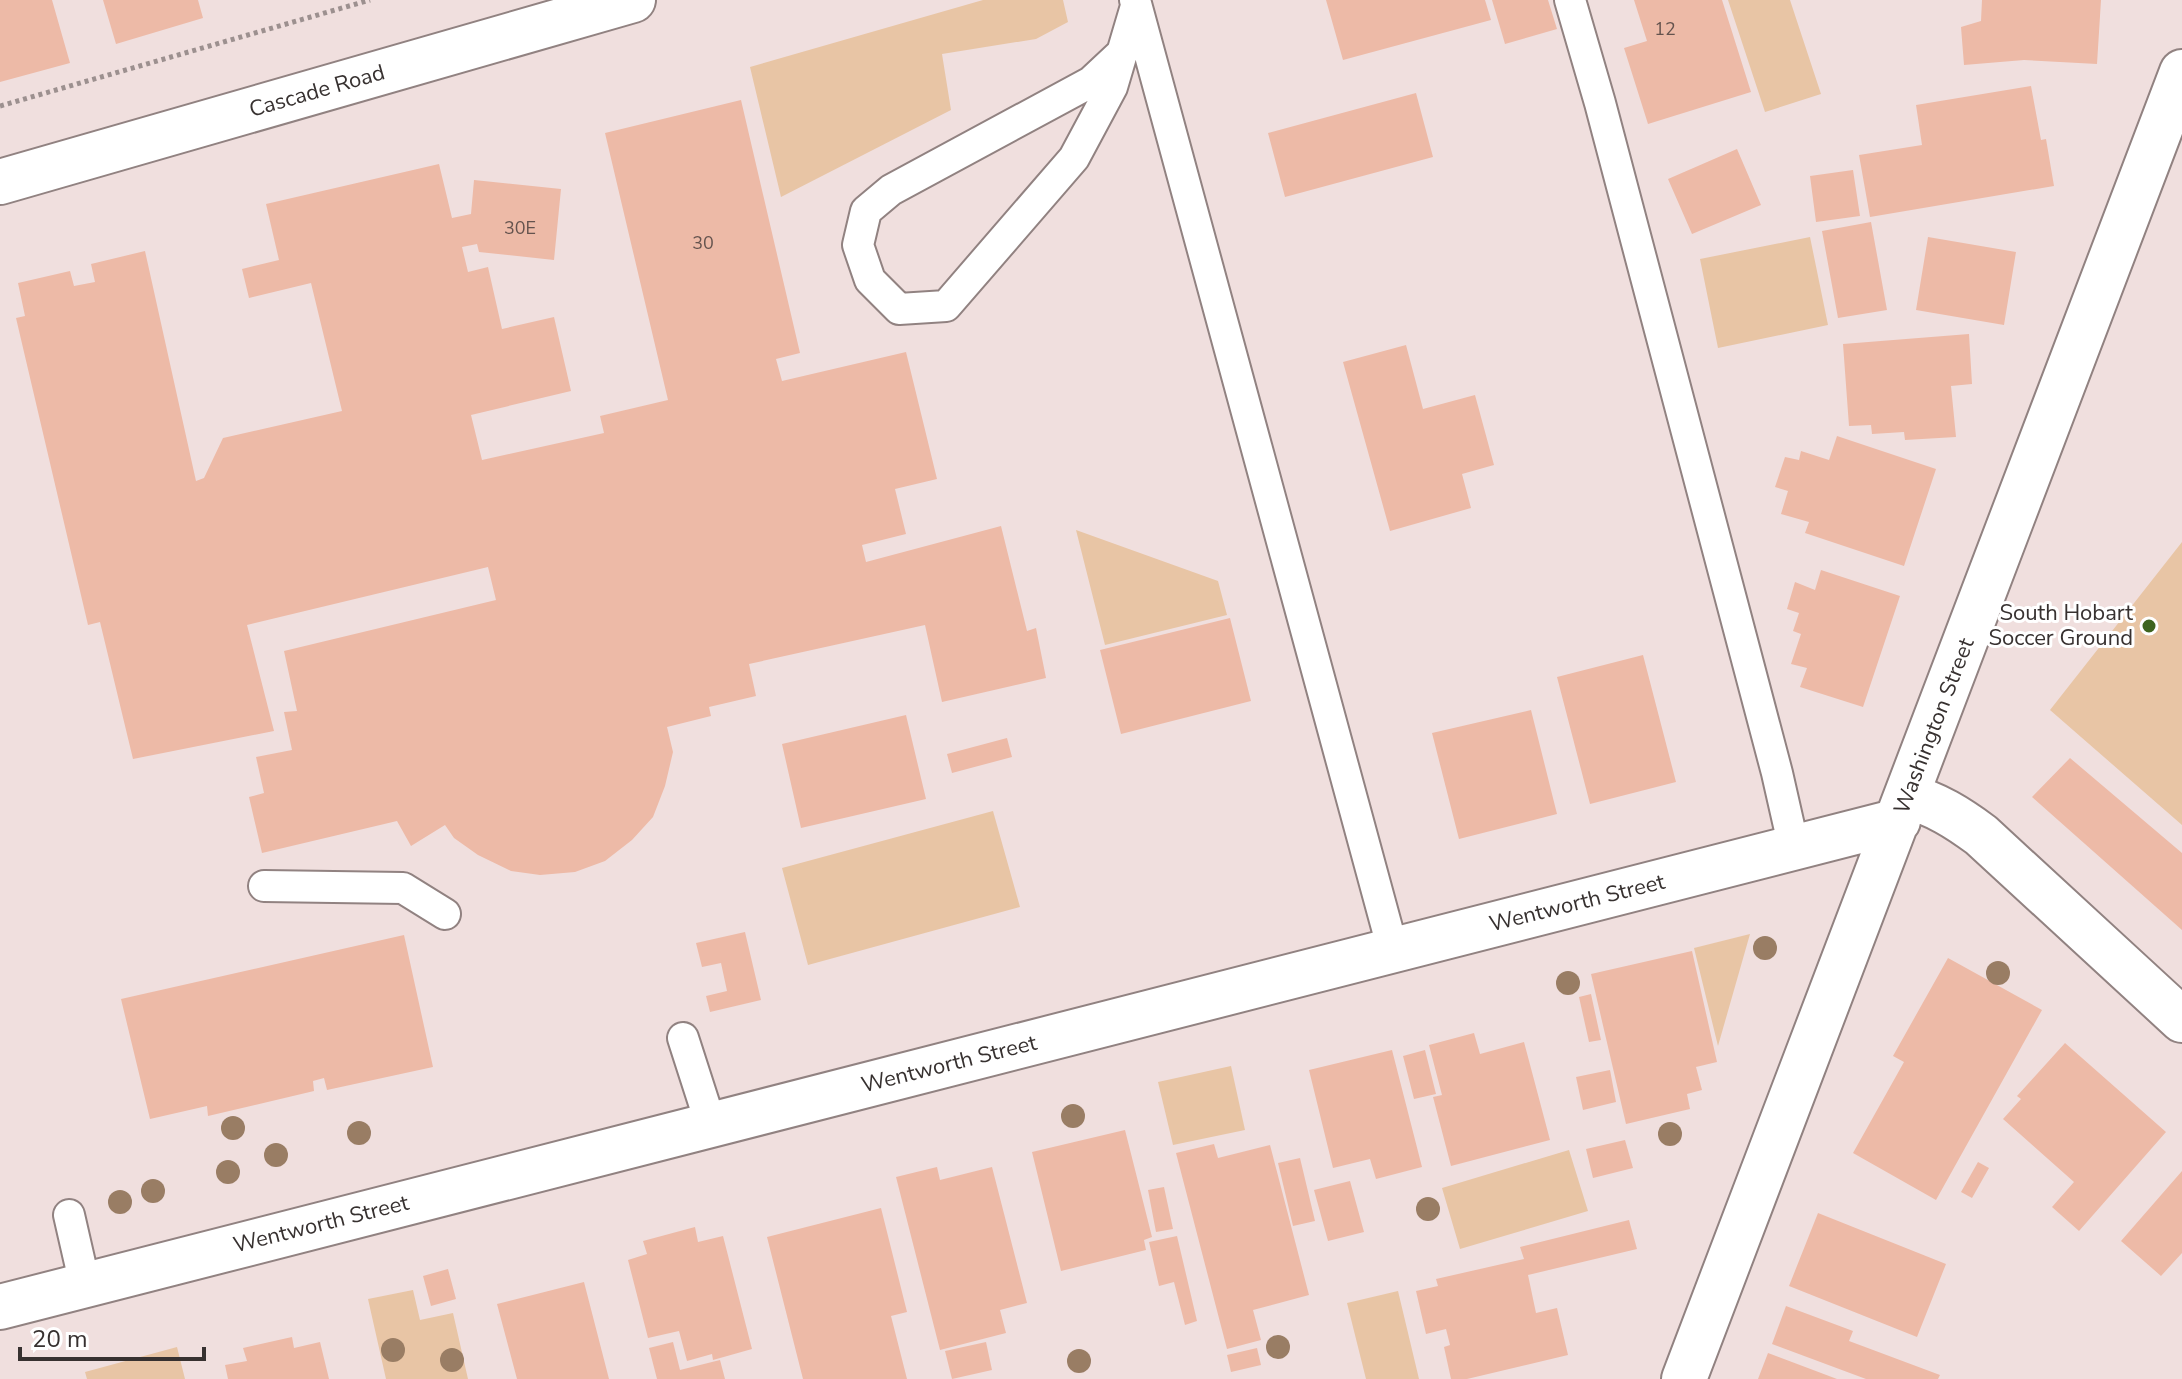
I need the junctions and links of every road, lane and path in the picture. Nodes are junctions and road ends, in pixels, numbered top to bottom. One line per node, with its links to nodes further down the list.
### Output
1 (370, 0): 7 (path)
2 (1570, 0): 10 (lane)
3 (1136, 2): 5 (lane); 13 (lane)
4 (607, 4): 8 (street, Cascade Road)
5 (1122, 53): 5 (lane)
6 (2182, 72): 9 (street, Washington Street)
7 (0, 106)
8 (0, 182)
9 (1903, 808): 10 (street, Wentworth Street); 14 (street); 20 (street, Washington Street)
10 (1794, 848): 13 (street, Wentworth Street)
11 (264, 886): 12 (lane)
12 (445, 914)
13 (1393, 950): 16 (street, Wentworth Street)
14 (2182, 1020)
15 (683, 1038): 16 (lane)
16 (711, 1125): 18 (street, Wentworth Street)
17 (69, 1215): 18 (lane)
18 (85, 1285): 19 (street, Wentworth Street)
19 (0, 1307)
20 (1684, 1379)

